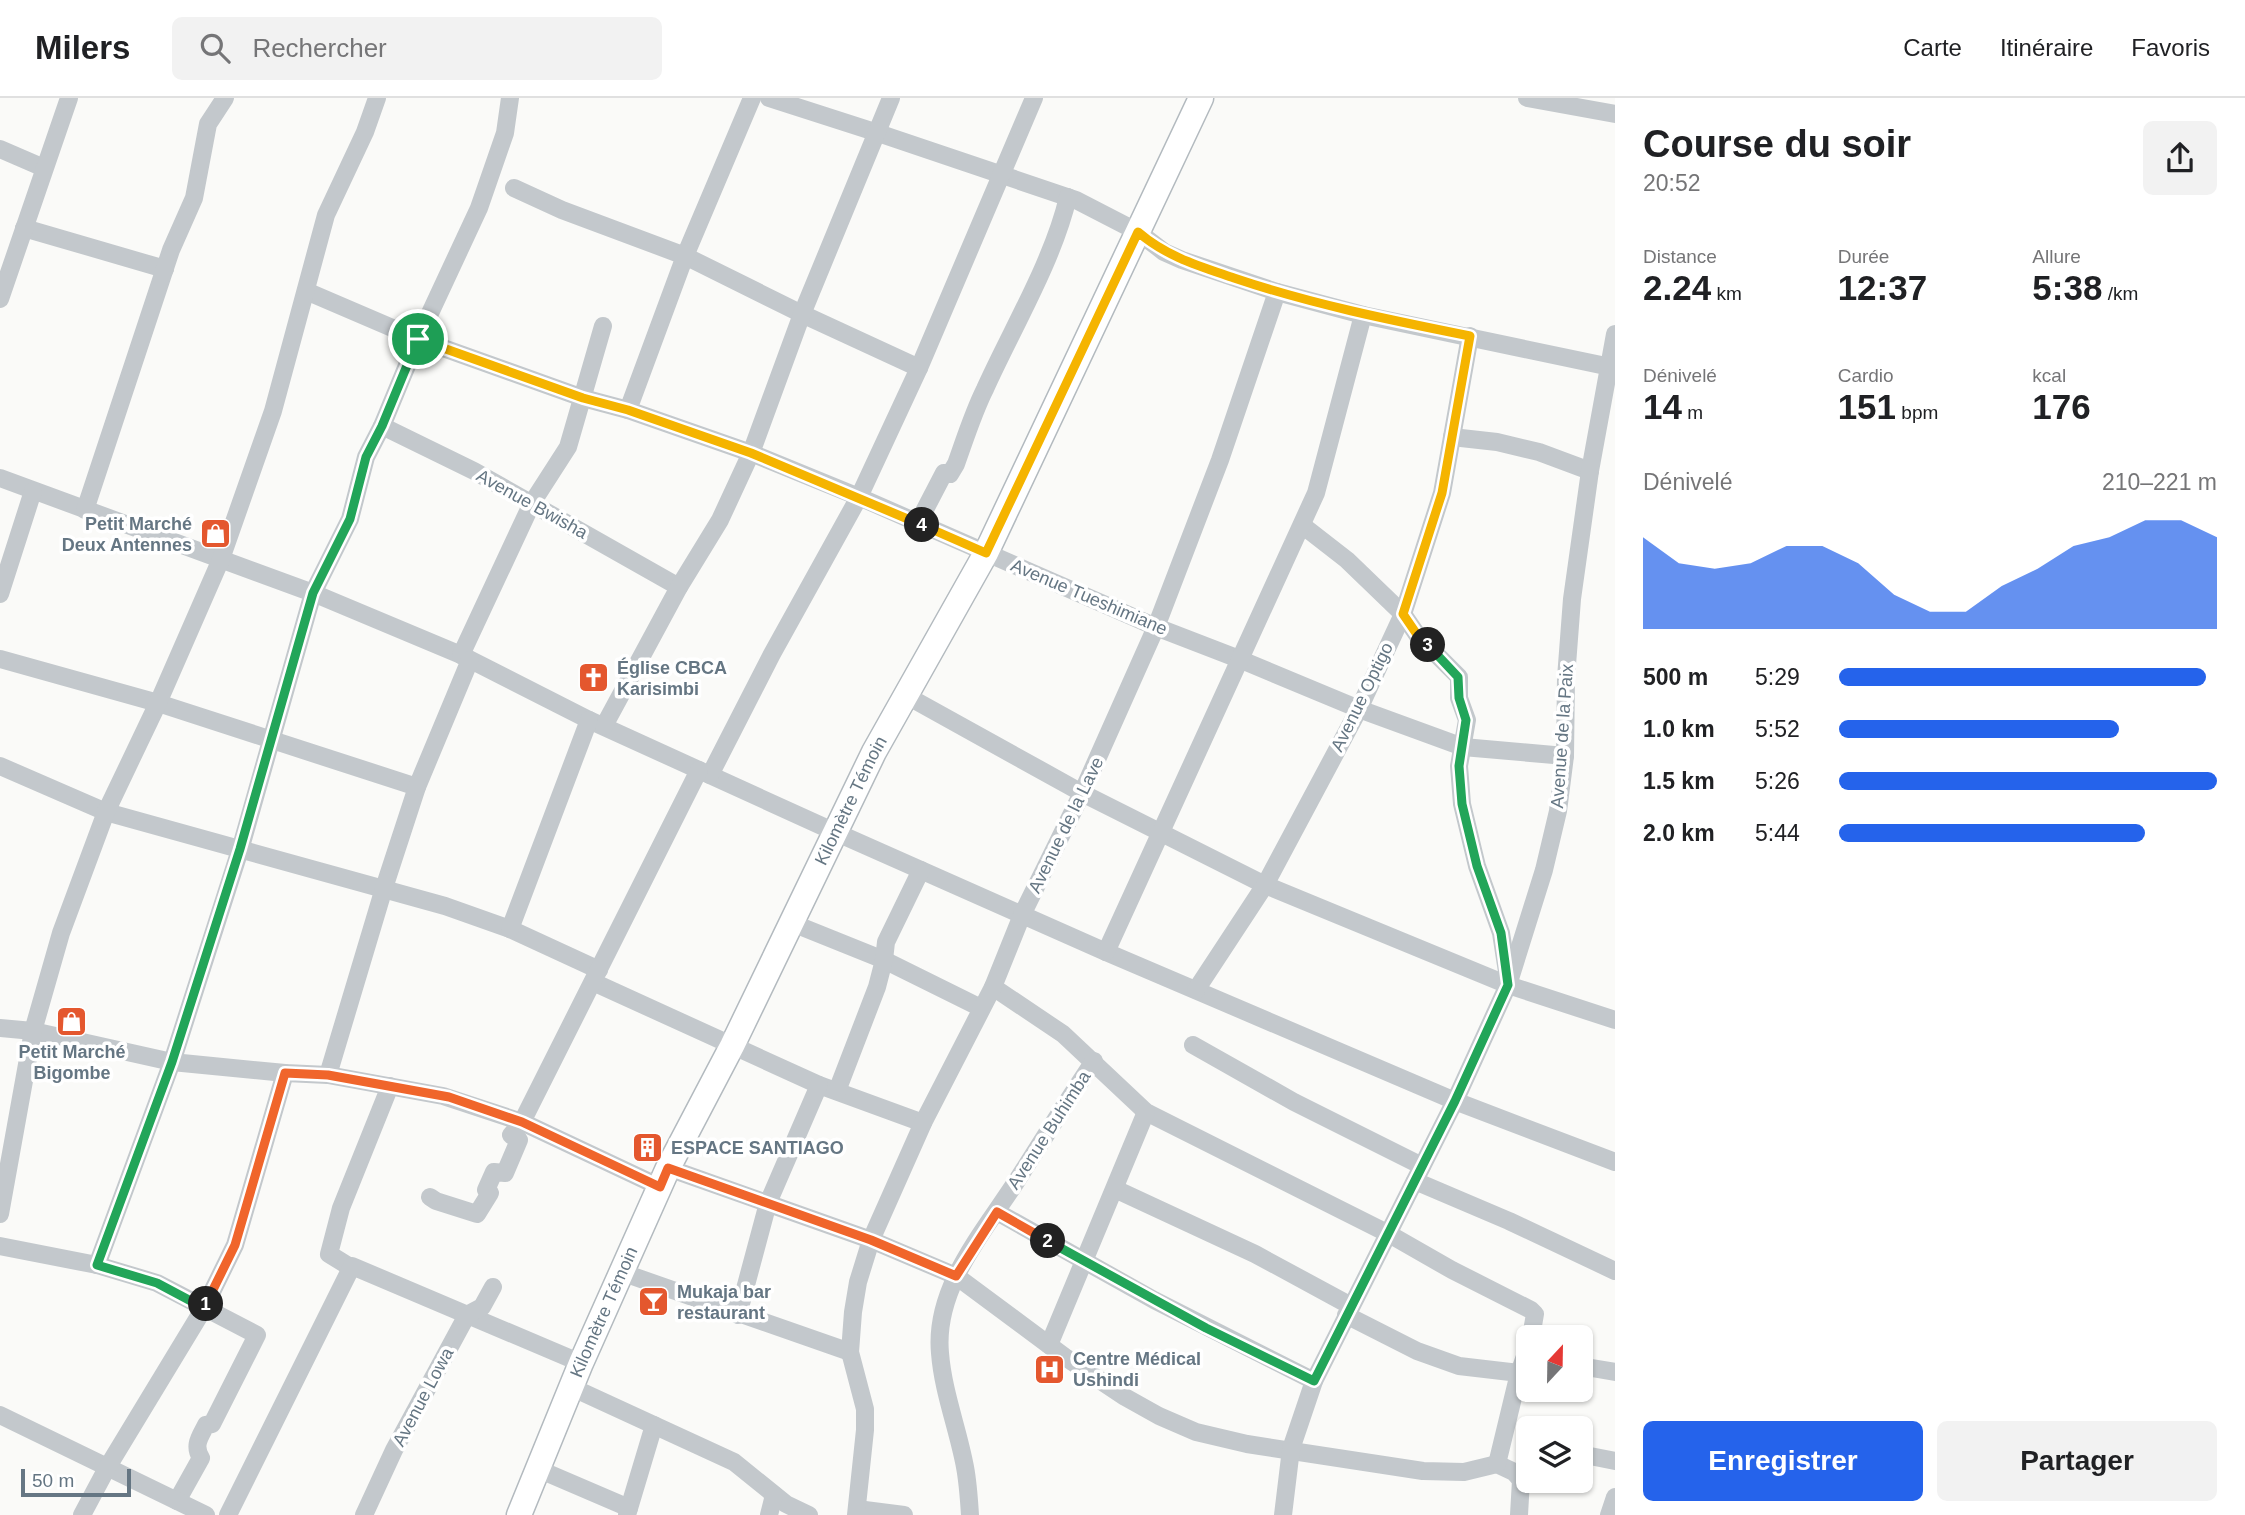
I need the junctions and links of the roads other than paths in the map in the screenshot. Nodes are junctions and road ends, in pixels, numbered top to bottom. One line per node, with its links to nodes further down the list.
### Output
1 (69, 98): 14 (street)
2 (225, 98): 21 (street)
3 (377, 98): 22 (street)
4 (510, 98): 30 (street)
5 (752, 98): 20 (street)
6 (769, 98): 12 (street)
7 (891, 98): 12 (street)
8 (1034, 98): 15 (street)
9 (1201, 98): 19 (main road, Kilomètre Témoin)
10 (1527, 98): 11 (street)
11 (1615, 114)
12 (878, 133): 15 (street); 25 (street)
13 (0, 149): 14 (street)
14 (44, 168): 18 (street)
15 (1000, 174): 17 (street); 32 (street)
16 (514, 188): 20 (street)
17 (1068, 197): 19 (street); 44 (street)
18 (24, 228): 21 (street); 24 (street)
19 (1138, 232): 23 (street); 46 (main road, Kilomètre Témoin)
20 (685, 256): 25 (street); 34 (street)
21 (165, 269): 43 (street)
22 (306, 291): 30 (street, Avenue Tueshimiane); 47 (street)
23 (1277, 292): 26 (street); 52 (street, Avenue de la Lave)
24 (0, 299)
25 (802, 314): 32 (street); 37 (street)
26 (1363, 315): 29 (street); 45 (street)
27 (603, 326): 33 (street)
28 (1615, 334): 31 (street, Avenue de la Paix)
29 (1470, 336): 31 (street); 36 (street, Avenue Optigo)
30 (418, 339): 33 (street, Avenue Tueshimiane); 35 (street)
31 (1612, 367): 38 (street, Avenue de la Paix)
32 (919, 368): 41 (street)
33 (583, 398): 34 (street, Avenue Tueshimiane); 42 (street)
34 (628, 410): 37 (street, Avenue Tueshimiane)
35 (382, 426): 42 (street, Avenue Bwisha); 49 (street)
36 (1452, 437): 38 (street); 51 (street, Avenue Optigo)
37 (751, 453): 41 (street, Avenue Tueshimiane); 48 (street)
38 (1590, 471): 62 (street, Avenue de la Paix)
39 (0, 478): 40 (street)
40 (33, 491): 43 (street); 50 (street)
41 (859, 497): 44 (street, Avenue Tueshimiane); 64 (street)
42 (532, 503): 48 (street, Avenue Bwisha); 53 (street)
43 (85, 510): 47 (street)
44 (918, 523): 46 (street, Avenue Tueshimiane)
45 (1302, 525): 51 (street); 55 (street)
46 (986, 553): 52 (street, Avenue Tueshimiane); 56 (main road, Kilomètre Témoin)
47 (221, 559): 49 (street); 57 (street)
48 (679, 587): 59 (street)
49 (313, 593): 53 (street); 60 (street)
50 (0, 594)
51 (1403, 614): 58 (street, Avenue Optigo); 61 (street)
52 (1156, 627): 55 (street, Avenue Tueshimiane); 66 (street, Avenue de la Lave)
53 (465, 657): 59 (street); 65 (street)
54 (0, 659): 57 (street)
55 (1240, 659): 58 (street, Avenue Tueshimiane); 69 (street)
56 (907, 696): 66 (street); 68 (main road, Kilomètre Témoin)
57 (158, 703): 60 (street); 67 (street)
58 (1359, 709): 61 (street, Avenue Tueshimiane); 72 (street, Avenue Optigo)
59 (597, 723): 64 (street); 76 (street)
60 (271, 739): 65 (street); 70 (street)
61 (1463, 747): 62 (street, Avenue Tueshimiane); 80 (street)
62 (1565, 756): 80 (street, Avenue de la Paix)
63 (0, 766): 67 (street)
64 (704, 772): 68 (street); 79 (street)
65 (417, 787): 73 (street)
66 (1082, 793): 69 (street); 74 (street, Avenue de la Lave)
67 (106, 811): 70 (street); 86 (street)
68 (835, 832): 71 (street); 75 (main road, Kilomètre Témoin)
69 (1161, 832): 72 (street); 77 (street)
70 (240, 849): 73 (street); 90 (street)
71 (921, 870): 74 (street); 78 (street)
72 (1265, 885): 80 (street); 82 (street, Avenue Optigo)
73 (384, 888): 76 (street); 92 (street)
74 (1022, 915): 77 (street); 81 (street, Avenue de la Lave)
75 (792, 923): 78 (street); 88 (main road, Kilomètre Témoin)
76 (510, 929): 79 (street)
77 (1106, 952): 82 (street)
78 (884, 960): 83 (street); 95 (street)
79 (596, 976): 88 (street); 98 (street)
80 (1508, 985): 84 (street); 96 (street, Avenue de la Paix)
81 (993, 987): 83 (street, Avenue de la Lave); 89 (street)
82 (1196, 990): 96 (street)
83 (981, 1008): 99 (street, Avenue de la Lave)
84 (1615, 1020)
85 (0, 1028): 86 (street)
86 (33, 1031): 90 (street); 107 (street)
87 (1193, 1045): 101 (street)
88 (732, 1046): 93 (street); 102 (main road, Kilomètre Témoin)
89 (1094, 1061): 97 (street); 106 (street, Avenue Buhimba)
90 (172, 1062): 91 (street); 112 (street)
91 (285, 1073): 92 (street); 118 (street)
92 (328, 1075): 94 (street)
93 (819, 1085): 95 (street); 105 (street)
94 (390, 1086): 98 (street); 113 (street)
95 (837, 1091): 99 (street)
96 (1455, 1101): 100 (street); 101 (street, Avenue de la Paix)
97 (1146, 1112): 103 (street); 108 (street)
98 (522, 1122): 102 (street); 104 (street)
99 (923, 1123): 109 (street, Avenue de la Lave)
100 (1615, 1162)
101 (1419, 1174): 108 (street, Avenue de la Paix); 114 (street)
102 (664, 1178): 105 (street); 115 (main road, Kilomètre Témoin)
103 (1115, 1189): 111 (street); 119 (street)
104 (430, 1197)
105 (768, 1203): 109 (street); 120 (street)
106 (997, 1212): 111 (street); 116 (street, Avenue Buhimba)
107 (0, 1214)
108 (1389, 1234): 119 (street, Avenue de la Paix); 122 (street)
109 (871, 1240): 116 (street); 124 (street, Avenue de la Lave)
110 (0, 1246): 112 (street)
111 (1085, 1263): 123 (street); 129 (street)
112 (97, 1265): 118 (street)
113 (350, 1267): 121 (street); 147 (street)
114 (1615, 1271)
115 (621, 1272): 120 (street); 125 (main road, Kilomètre Témoin)
116 (956, 1276): 123 (street); 153 (street, Avenue Buhimba)
117 (493, 1287): 121 (street, Avenue Lowa)
118 (204, 1308): 138 (street); 142 (street)
119 (1348, 1311): 127 (street); 129 (street, Avenue de la Paix)
120 (738, 1314): 124 (street)
121 (467, 1315): 125 (street); 148 (street, Avenue Lowa)
122 (1534, 1325)
123 (1049, 1345): 134 (street)
124 (850, 1352): 144 (street, Avenue de la Lave)
125 (581, 1363): 130 (main road, Kilomètre Témoin)
126 (1593, 1368): 128 (street)
127 (1516, 1371)
128 (1615, 1372)
129 (1314, 1381): 134 (street, Avenue de la Paix)
130 (571, 1387): 133 (street); 139 (main road, Kilomètre Témoin)
131 (1516, 1397): 137 (street)
132 (0, 1415): 138 (street)
133 (654, 1425): 140 (street); 143 (street)
134 (1291, 1449): 137 (street); 154 (street, Avenue de la Paix)
135 (1593, 1457): 136 (street)
136 (1615, 1461)
137 (1497, 1464): 155 (street)
138 (107, 1468): 142 (street); 145 (street)
139 (538, 1469): 143 (street); 149 (main road, Kilomètre Témoin)
140 (774, 1495): 150 (street); 151 (street)
141 (1615, 1497): 156 (street)
142 (177, 1501): 146 (street)
143 (628, 1511)
144 (857, 1512): 152 (street)
145 (82, 1515)
146 (206, 1515)
147 (228, 1515)
148 (364, 1515)
149 (519, 1515)
150 (769, 1515)
151 (809, 1515)
152 (904, 1515)
153 (970, 1515)
154 (1283, 1515)
155 (1519, 1515)
156 (1609, 1515)

